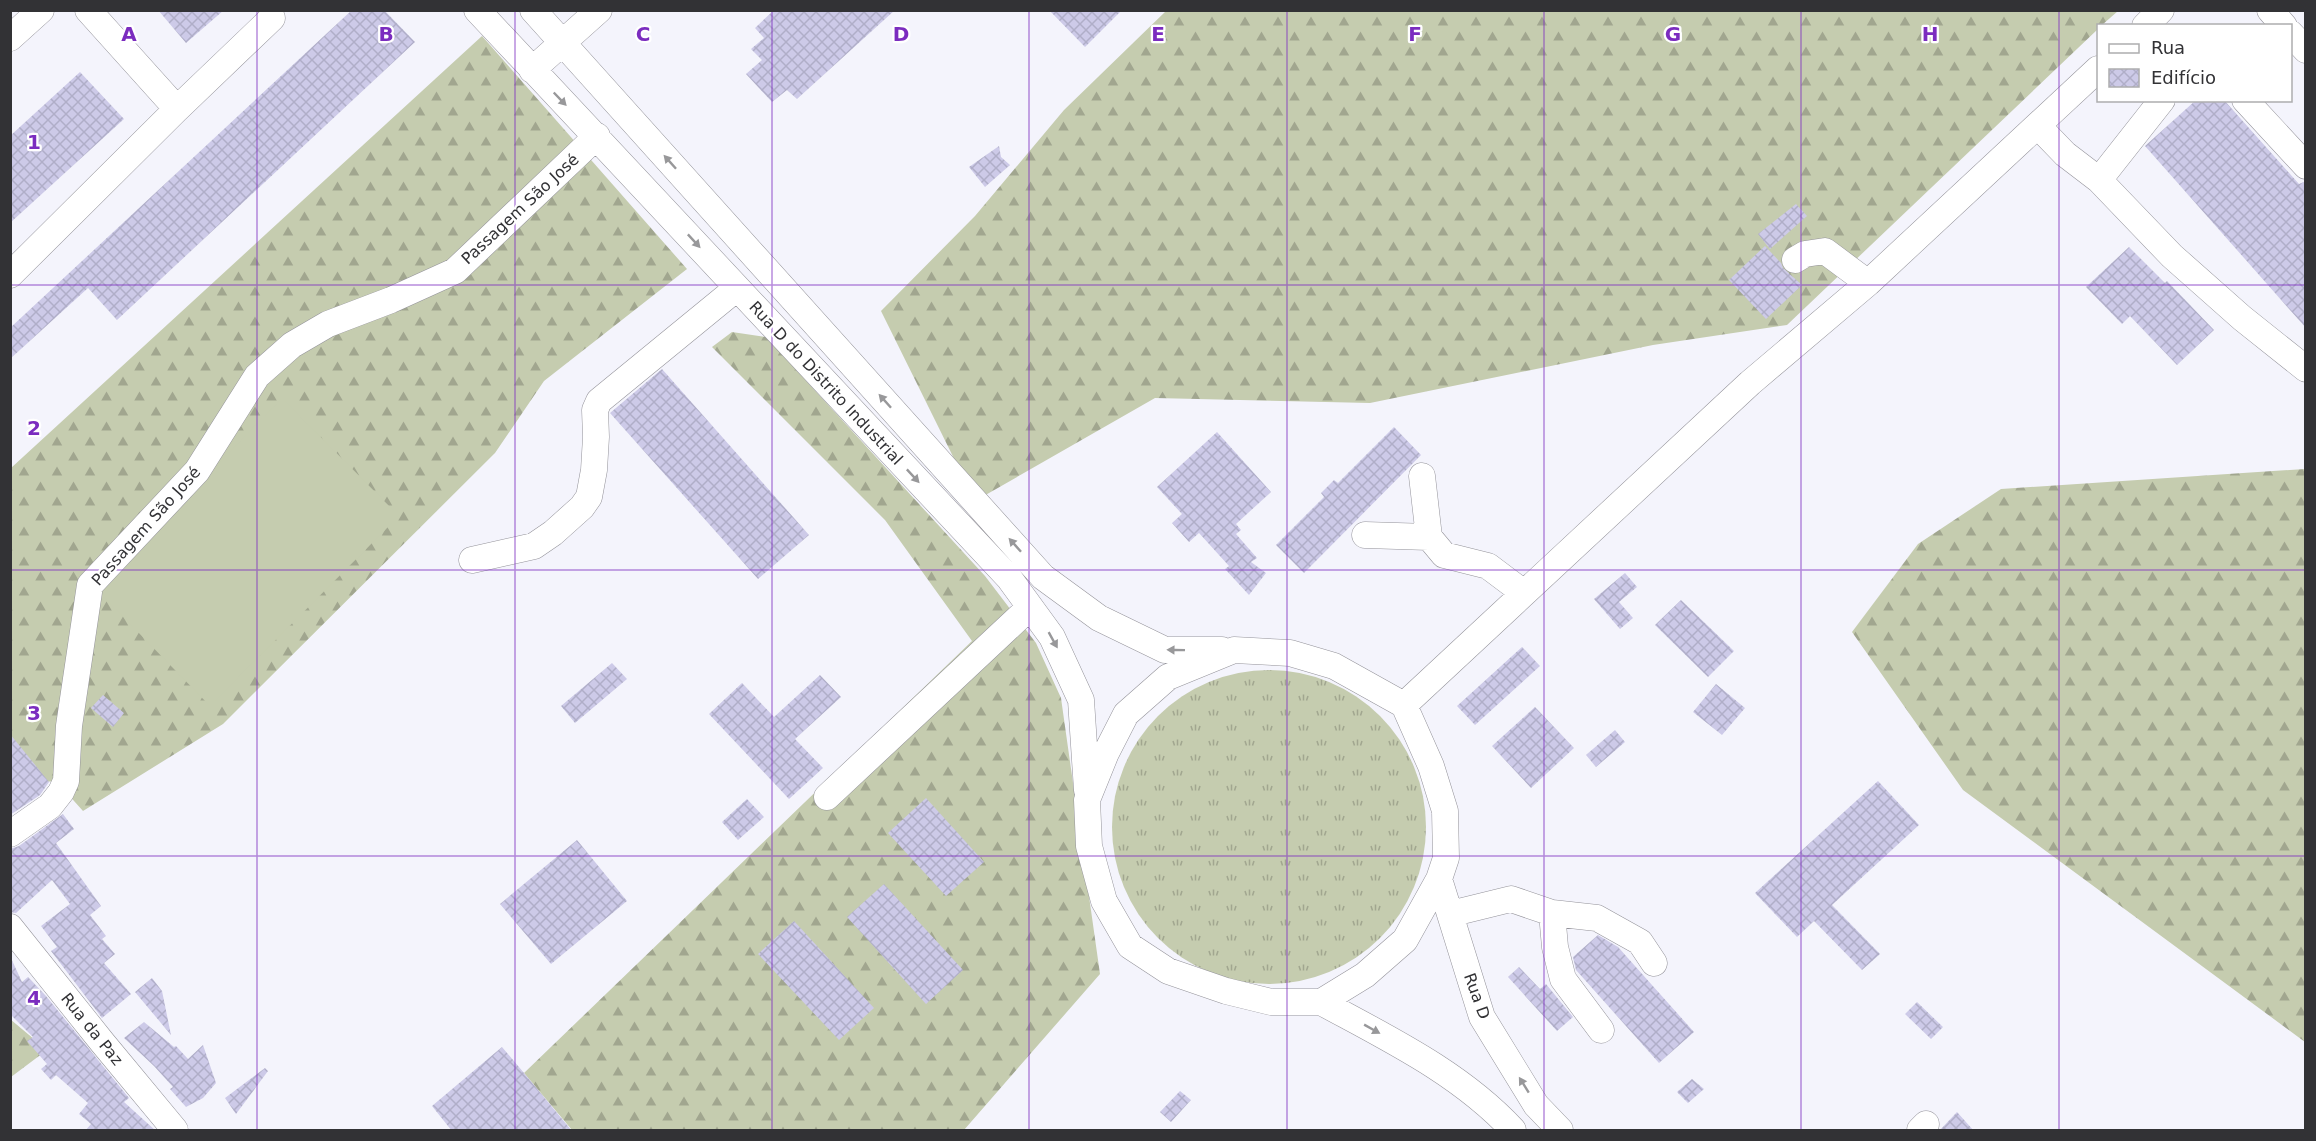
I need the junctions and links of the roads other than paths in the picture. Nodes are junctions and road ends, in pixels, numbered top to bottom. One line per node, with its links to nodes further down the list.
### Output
1 (41, 10): 12 (street)
2 (88, 10): 19 (street)
3 (477, 10): 15 (street, Rua D do Distrito Industrial)
4 (533, 10): 13 (street, Rua D do Distrito Industrial)
5 (599, 10): 13 (street)
6 (2161, 10): 9 (street)
7 (2270, 10): 10 (street)
8 (272, 18): 19 (street)
9 (2147, 24)
10 (2282, 24)
11 (2292, 35): 14 (street)
12 (10, 38)
13 (562, 43): 15 (street); 35 (street, Rua D do Distrito Industrial, one-way to 13)
14 (2306, 50)
15 (532, 70): 21 (street, Rua D do Distrito Industrial, one-way to 21)
16 (2097, 70): 20 (street)
17 (2160, 102): 23 (street)
18 (2248, 102): 22 (street)
19 (177, 109): 25 (street)
20 (2038, 126): 23 (street); 26 (street)
21 (597, 136): 27 (street, Rua D do Distrito Industrial, one-way to 27); 39 (street, Passagem São José)
22 (2306, 166)
23 (2099, 180): 28 (street)
24 (1795, 260): 26 (street)
25 (10, 275)
26 (1868, 283): 33 (street)
27 (737, 288): 32 (street); 34 (street, Rua D do Distrito Industrial, one-way to 34)
28 (2306, 369)
29 (1422, 476): 31 (street)
30 (1365, 535): 31 (street)
31 (1429, 537): 33 (street)
32 (472, 560)
33 (1524, 593): 36 (street)
34 (1030, 607): 37 (street); 38 (street, Rua D do Distrito Industrial, one-way to 38)
35 (1234, 650): 36 (street, Rua D do Distrito Industrial); 38 (street)
36 (1404, 705): 40 (street)
37 (827, 797)
38 (1087, 800): 45 (street, Rua D do Distrito Industrial)
39 (10, 834)
40 (1439, 879): 42 (street, Rua D); 45 (street)
41 (1552, 913): 42 (street); 44 (street); 46 (street)
42 (1450, 914): 49 (street, Rua D, one-way to 42)
43 (10, 927): 47 (street, Rua da Paz)
44 (1654, 963)
45 (1320, 1002): 48 (street, one-way to 48)
46 (1601, 1030)
47 (176, 1131)
48 (1514, 1131)
49 (1560, 1131)

